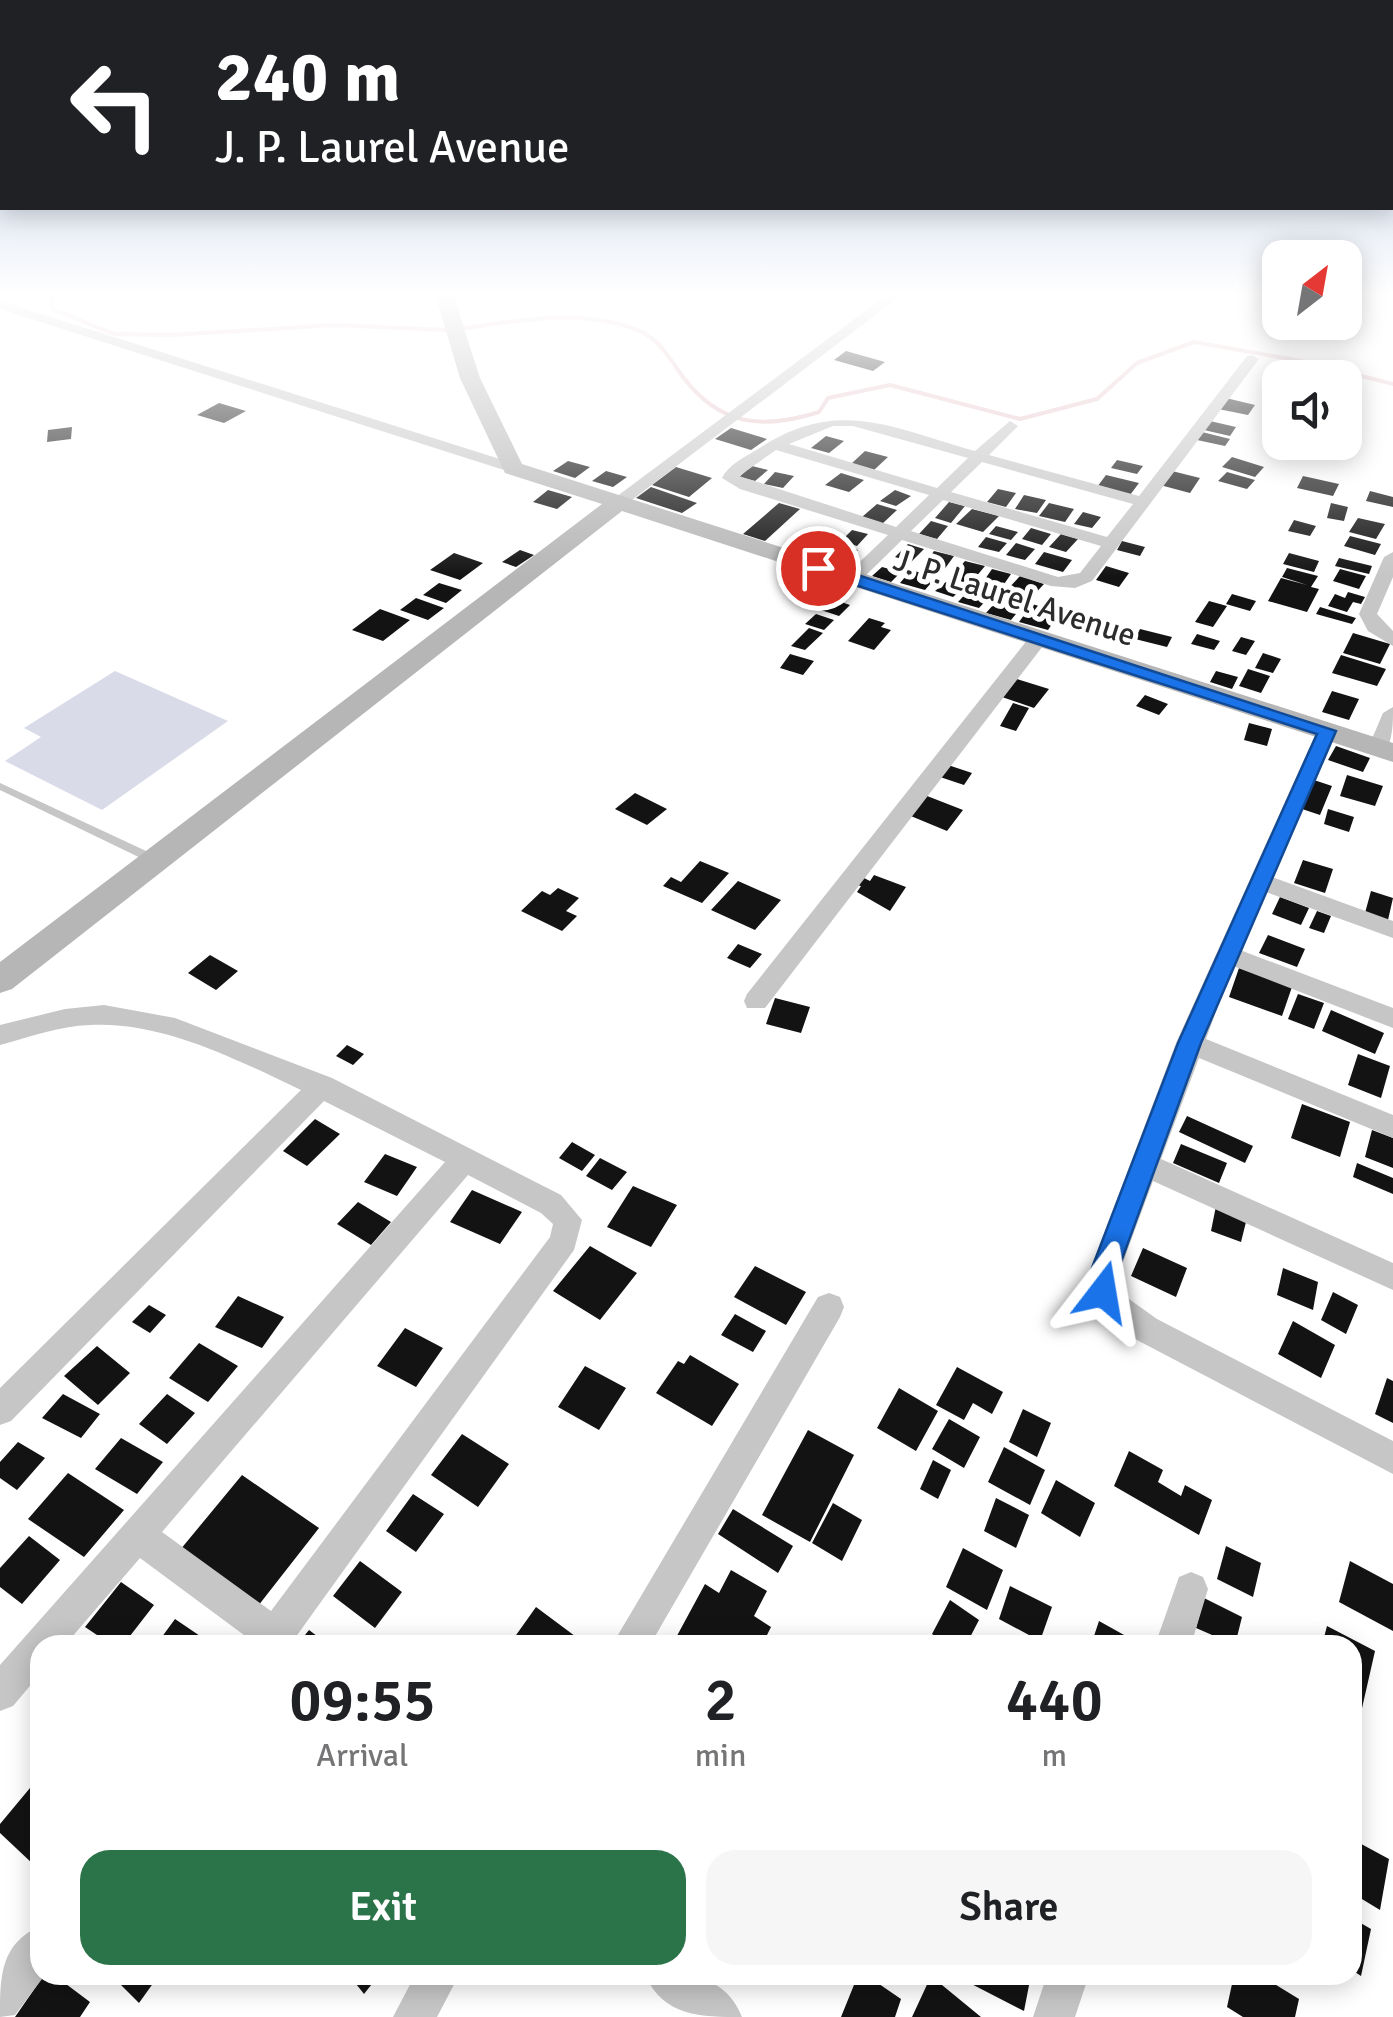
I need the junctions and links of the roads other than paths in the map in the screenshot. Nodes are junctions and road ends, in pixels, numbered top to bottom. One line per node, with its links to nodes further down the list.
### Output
1 (260, 388): 8 (street)
2 (475, 388): 8 (street)
3 (774, 388): 11 (street)
4 (1230, 388): 10 (street)
5 (1010, 426): 7 (street)
6 (774, 445): 7 (street); 9 (street); 12 (street)
7 (980, 457): 9 (street); 10 (street)
8 (513, 468): 11 (street, J. P. Laurel Avenue)
9 (942, 494): 12 (street); 13 (street)
10 (1144, 502): 13 (street)
11 (618, 503): 15 (street, J. P. Laurel Avenue); 22 (street)
12 (900, 533): 13 (street); 15 (street)
13 (1112, 544)
14 (1393, 557): 17 (street)
15 (852, 578): 16 (street, J. P. Laurel Avenue)
16 (1038, 638): 19 (street, J. P. Laurel Avenue); 27 (street)
17 (1393, 640)
18 (1393, 713): 20 (street)
19 (1327, 731): 20 (street, J. P. Laurel Avenue); 23 (street)
20 (1385, 750)
21 (0, 786): 22 (lane)
22 (155, 860): 26 (street)
23 (1260, 881): 24 (street); 25 (street)
24 (1393, 930)
25 (1226, 954): 28 (street); 30 (street)
26 (0, 980)
27 (756, 1001)
28 (1393, 1018)
29 (0, 1035): 31 (street)
30 (1190, 1043): 32 (street); 34 (street)
31 (323, 1085): 33 (street); 37 (street)
32 (1393, 1127)
33 (464, 1160): 39 (street); 43 (street)
34 (1145, 1164): 35 (street); 38 (street)
35 (1393, 1277)
36 (829, 1308): 44 (street)
37 (0, 1410)
38 (1393, 1458)
39 (136, 1534): 41 (street); 42 (street)
40 (1191, 1588): 45 (street)
41 (49, 1635)
42 (265, 1635)
43 (275, 1635)
44 (636, 1635)
45 (1176, 1635)
46 (30, 1658): 47 (street)
47 (0, 1693)
48 (30, 1960): 52 (street)
49 (432, 1985): 53 (street)
50 (679, 1985): 54 (street)
51 (1065, 1985): 55 (street)
52 (0, 2000)
53 (414, 2017)
54 (722, 2017)
55 (1054, 2017)

